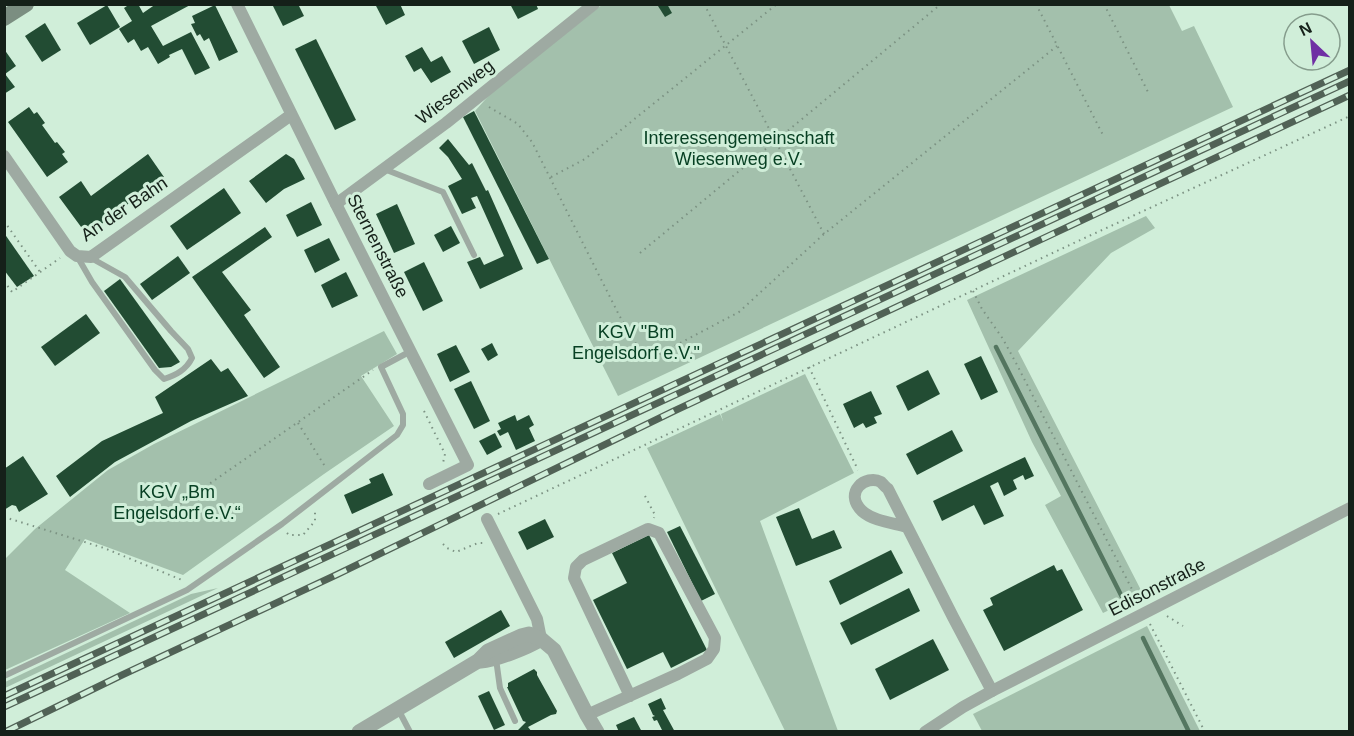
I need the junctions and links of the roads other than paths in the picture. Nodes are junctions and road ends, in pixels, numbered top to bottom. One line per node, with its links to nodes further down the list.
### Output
1 (26, 4): 4 (main road)
2 (237, 4): 5 (street, Sternenstraße)
3 (594, 4): 7 (street, Wiesenweg)
4 (4, 18)
5 (291, 114): 8 (street, Sternenstraße); 11 (street, An der Bahn)
6 (4, 156): 9 (street, An der Bahn)
7 (384, 169): 8 (street, Wiesenweg); 10 (lane)
8 (336, 204): 12 (street, Sternenstraße)
9 (74, 253): 11 (street, An der Bahn); 11 (lane)
10 (474, 255)
11 (91, 257)
12 (411, 351): 13 (street, Sternenstraße); 21 (lane)
13 (429, 484)
14 (1344, 511): 16 (street, Edisonstraße); 22 (street, Edisonstraße)
15 (488, 519): 18 (street)
16 (1350, 521)
17 (907, 527): 17 (street); 22 (street)
18 (541, 639): 19 (street); 20 (street); 25 (street)
19 (496, 658): 20 (street); 26 (lane)
20 (478, 661): 24 (street)
21 (4, 676)
22 (992, 691): 30 (street, Edisonstraße)
23 (630, 696): 23 (street); 25 (street)
24 (398, 709): 27 (street); 28 (lane)
25 (587, 715): 29 (street)
26 (515, 721)
27 (359, 732)
28 (410, 732)
29 (597, 732)
30 (925, 732)

